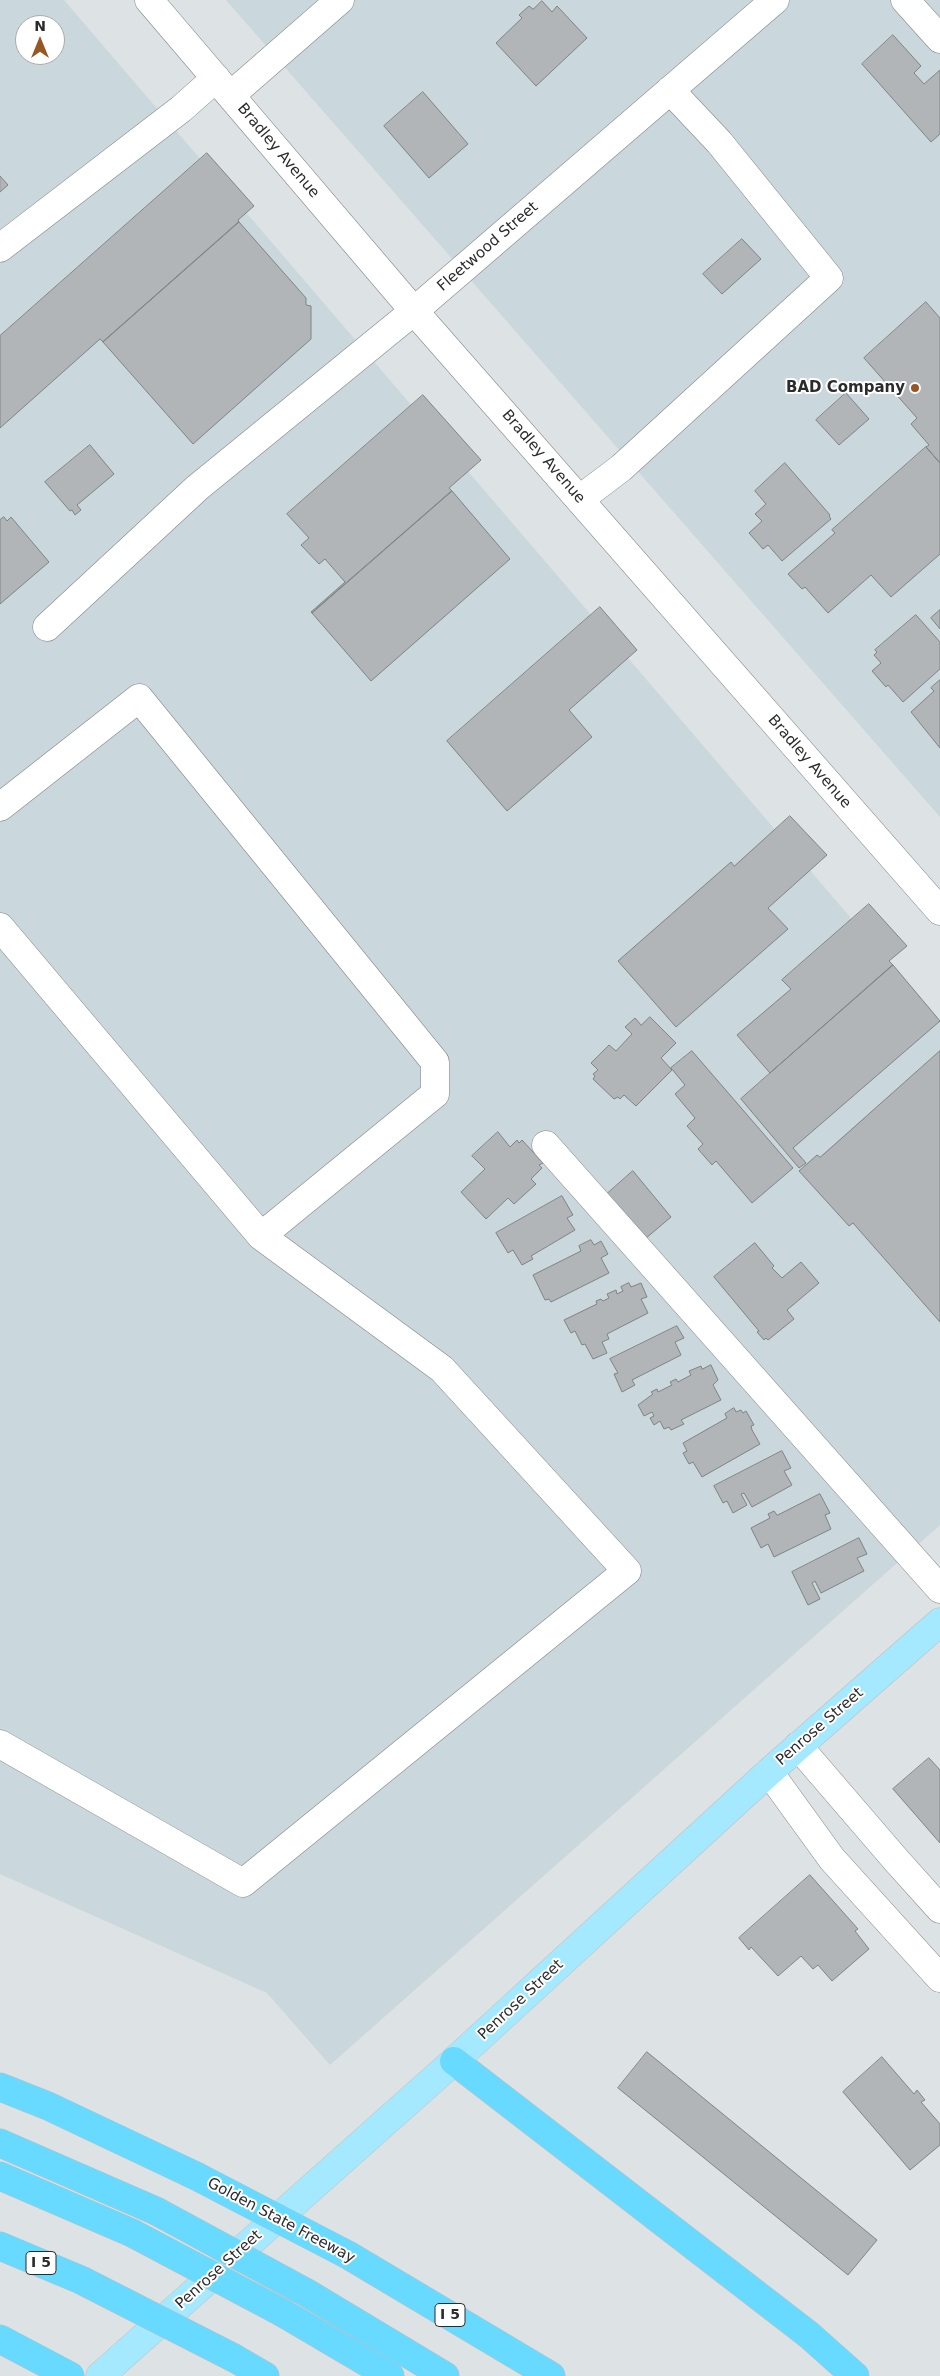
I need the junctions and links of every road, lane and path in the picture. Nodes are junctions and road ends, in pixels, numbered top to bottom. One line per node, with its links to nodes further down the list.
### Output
1 (149, 0): 6 (street, Bradley Avenue)
2 (340, 0): 6 (street)
3 (775, 0): 7 (street, Fleetwood Street)
4 (905, 0): 5 (street)
5 (940, 39)
6 (223, 86): 8 (street); 9 (street, Bradley Avenue)
7 (670, 90): 9 (street, Fleetwood Street); 10 (street)
8 (0, 248)
9 (414, 310): 10 (street, Bradley Avenue); 11 (street, Fleetwood Street)
10 (580, 499): 13 (street, Bradley Avenue)
11 (47, 627)
12 (0, 807): 16 (street)
13 (940, 911)
14 (0, 927): 16 (street)
15 (546, 1144): 17 (street)
16 (260, 1236): 19 (street)
17 (940, 1588)
18 (940, 1622): 20 (main road, Penrose Street)
19 (0, 1744)
20 (798, 1746): 21 (main road, Penrose Street); 22 (street)
21 (769, 1772): 23 (street); 24 (main road, Penrose Street)
22 (940, 1908)
23 (940, 1978)
24 (454, 2061): 31 (main road, Penrose Street); 36 (highway)
25 (0, 2087): 35 (highway, Golden State Freeway / I 5, bridge)
26 (0, 2143): 34 (highway, bridge)
27 (0, 2176): 33 (highway, bridge)
28 (0, 2246): 32 (highway, I 5, bridge)
29 (7, 2343): 30 (highway)
30 (70, 2376)
31 (100, 2376)
32 (265, 2376)
33 (390, 2376)
34 (445, 2376)
35 (550, 2376)
36 (855, 2376)

